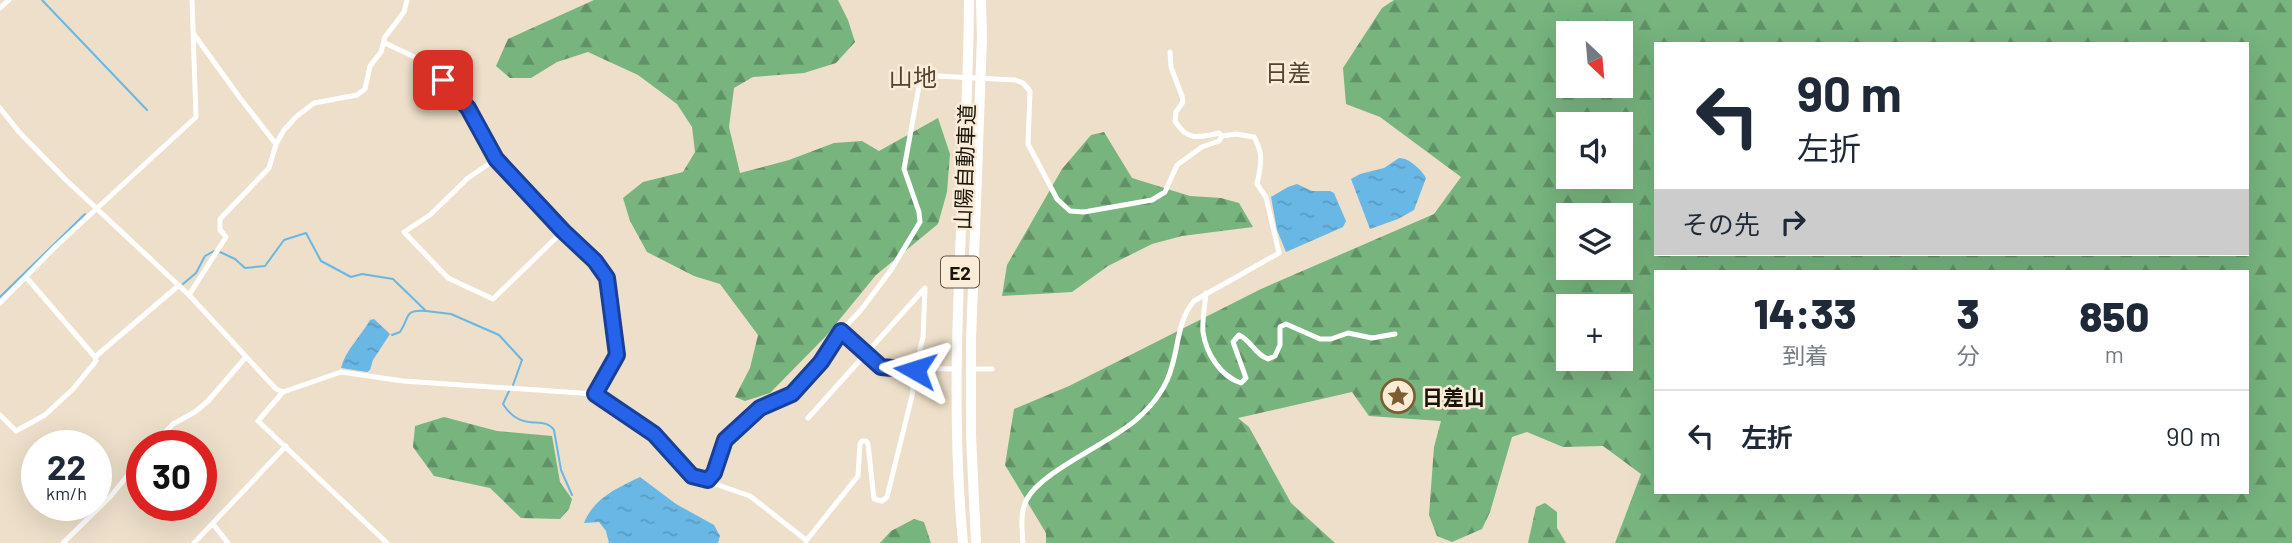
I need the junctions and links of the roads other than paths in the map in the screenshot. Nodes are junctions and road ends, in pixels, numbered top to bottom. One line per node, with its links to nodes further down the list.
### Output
1 (9, 0): 6 (street)
2 (192, 0): 7 (street)
3 (407, 0): 8 (street)
4 (969, 0): 44 (highway, 山陽自動車道 / E2)
5 (981, 0): 45 (highway, 山陽自動車道 / E2)
6 (0, 8)
7 (193, 33): 12 (street); 14 (street)
8 (384, 43): 12 (street); 13 (street)
9 (1170, 52): 11 (street)
10 (0, 107): 14 (street)
11 (1222, 136): 18 (street); 21 (street)
12 (276, 144): 19 (street)
13 (496, 159): 15 (street); 15 (street)
14 (97, 209): 16 (street); 17 (street)
15 (563, 231): 31 (street)
16 (26, 276): 20 (street); 24 (street)
17 (178, 286): 19 (street); 24 (street)
18 (1206, 293): 22 (street); 46 (street)
19 (189, 295): 25 (street)
20 (0, 303)
21 (841, 331): 23 (street); 37 (street)
22 (1395, 334)
23 (866, 353): 29 (street); 29 (street); 33 (street)
24 (95, 357): 32 (street)
25 (246, 357): 30 (street); 34 (street)
26 (951, 369): 29 (street)
27 (976, 369): 28 (street)
28 (992, 369)
29 (915, 370): 39 (street)
30 (284, 392): 31 (street); 35 (street)
31 (595, 394): 37 (street)
32 (0, 415)
33 (808, 418)
34 (167, 430)
35 (286, 446): 38 (street); 43 (street)
36 (126, 478): 40 (street)
37 (708, 480): 39 (street)
38 (213, 524): 41 (street); 42 (street)
39 (805, 542)
40 (63, 543)
41 (194, 543)
42 (228, 543)
43 (387, 543)
44 (963, 543)
45 (976, 543)
46 (1023, 543)

